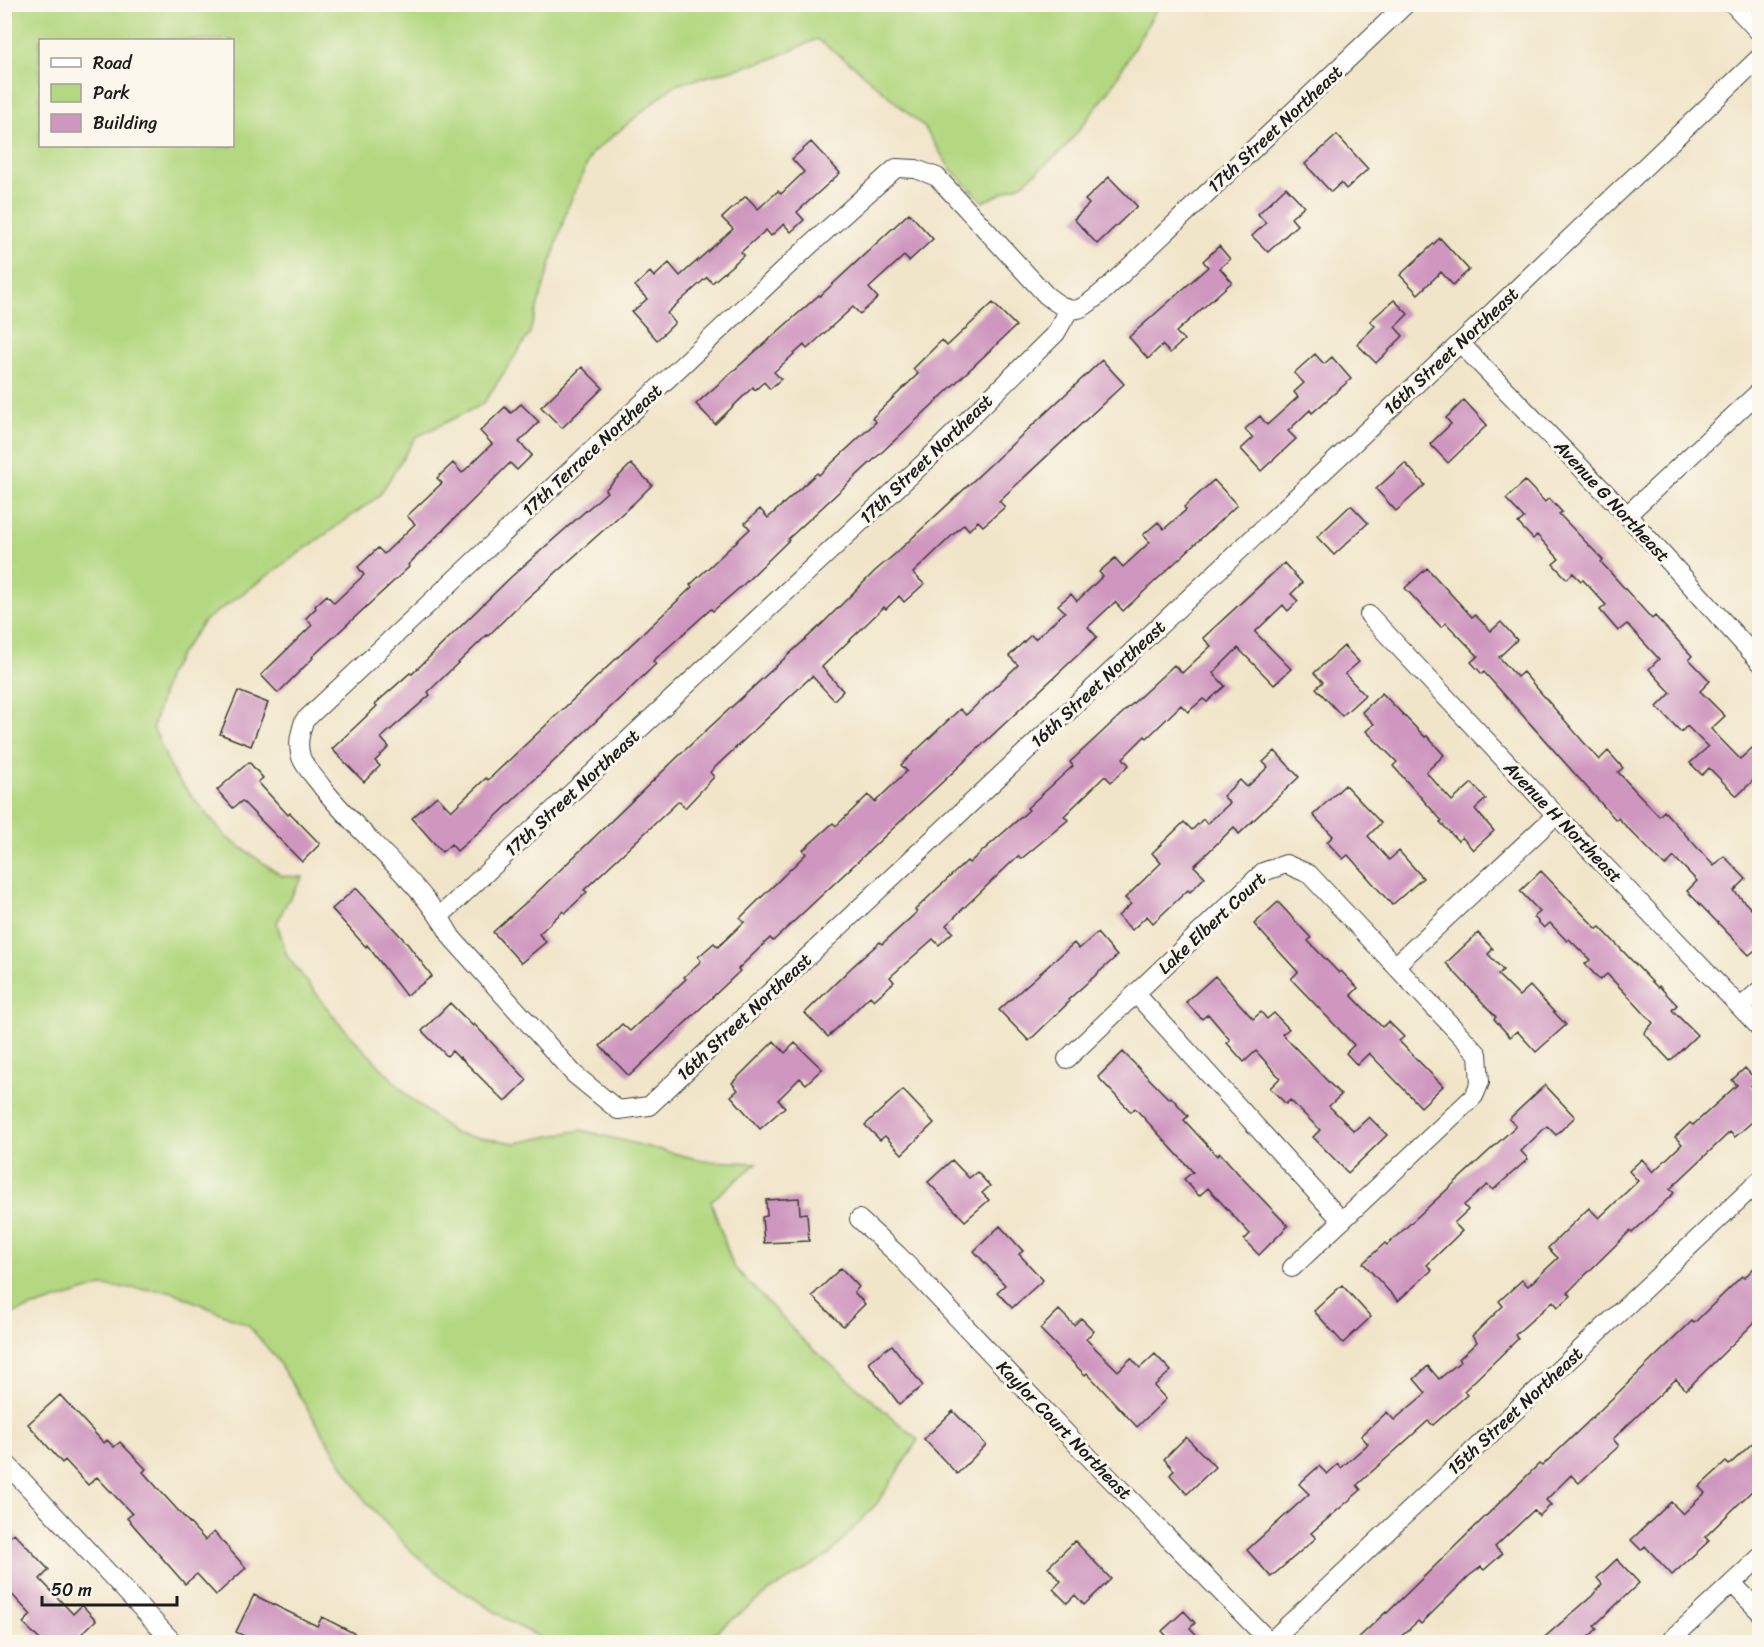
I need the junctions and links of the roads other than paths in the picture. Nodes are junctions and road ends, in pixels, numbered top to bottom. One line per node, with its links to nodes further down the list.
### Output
1 (1406, 4): 5 (street, 17th Street Northeast)
2 (1733, 4): 3 (street)
3 (1760, 33)
4 (1760, 57): 6 (street, 16th Street Northeast)
5 (1069, 310): 12 (street, 17th Street Northeast); 12 (street, 17th Terrace Northeast)
6 (1460, 343): 8 (street, Avenue G Northeast); 12 (street, 16th Street Northeast)
7 (1760, 392): 8 (street)
8 (1627, 515): 10 (street, Avenue G Northeast)
9 (1369, 615): 11 (street, Avenue H Northeast)
10 (1760, 662)
11 (1556, 815): 13 (street); 16 (street, Avenue H Northeast)
12 (440, 916)
13 (1396, 965): 15 (street, Lake Elbert Court); 21 (street, Lake Elbert Court)
14 (1760, 990): 16 (street)
15 (1136, 994): 18 (street, Lake Elbert Court); 21 (street)
16 (1741, 1007): 17 (street, Avenue H Northeast)
17 (1760, 1028)
18 (1067, 1059)
19 (1760, 1180): 28 (street, 15th Street Northeast)
20 (859, 1219): 28 (street, Kaylor Court Northeast)
21 (1342, 1221): 22 (street, Lake Elbert Court)
22 (1292, 1268)
23 (4, 1461): 27 (street)
24 (1760, 1557): 25 (street)
25 (1732, 1582): 26 (street); 29 (street)
26 (1760, 1612)
27 (172, 1642)
28 (1270, 1642)
29 (1669, 1642)

